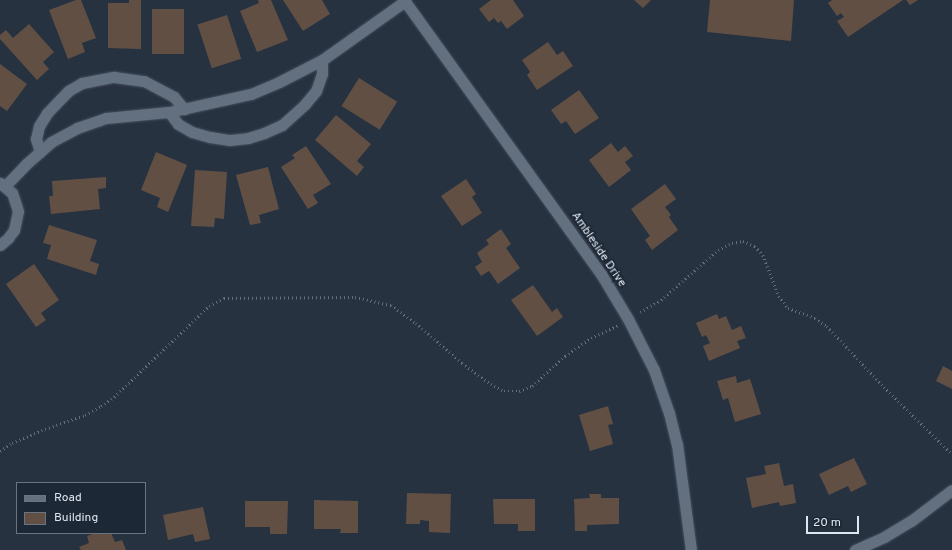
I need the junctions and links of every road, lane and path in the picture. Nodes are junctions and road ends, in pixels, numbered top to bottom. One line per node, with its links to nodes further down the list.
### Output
1 (405, 1): 2 (street); 8 (street, Ambleside Drive)
2 (322, 60): 3 (street); 4 (street)
3 (184, 109): 4 (street); 5 (street)
4 (169, 112): 5 (street)
5 (40, 152): 6 (street)
6 (3, 184): 7 (street)
7 (0, 245)
8 (628, 319): 9 (path); 10 (path); 12 (street, Ambleside Drive)
9 (0, 451)
10 (952, 454)
11 (952, 490): 13 (street)
12 (691, 550)
13 (855, 550)

